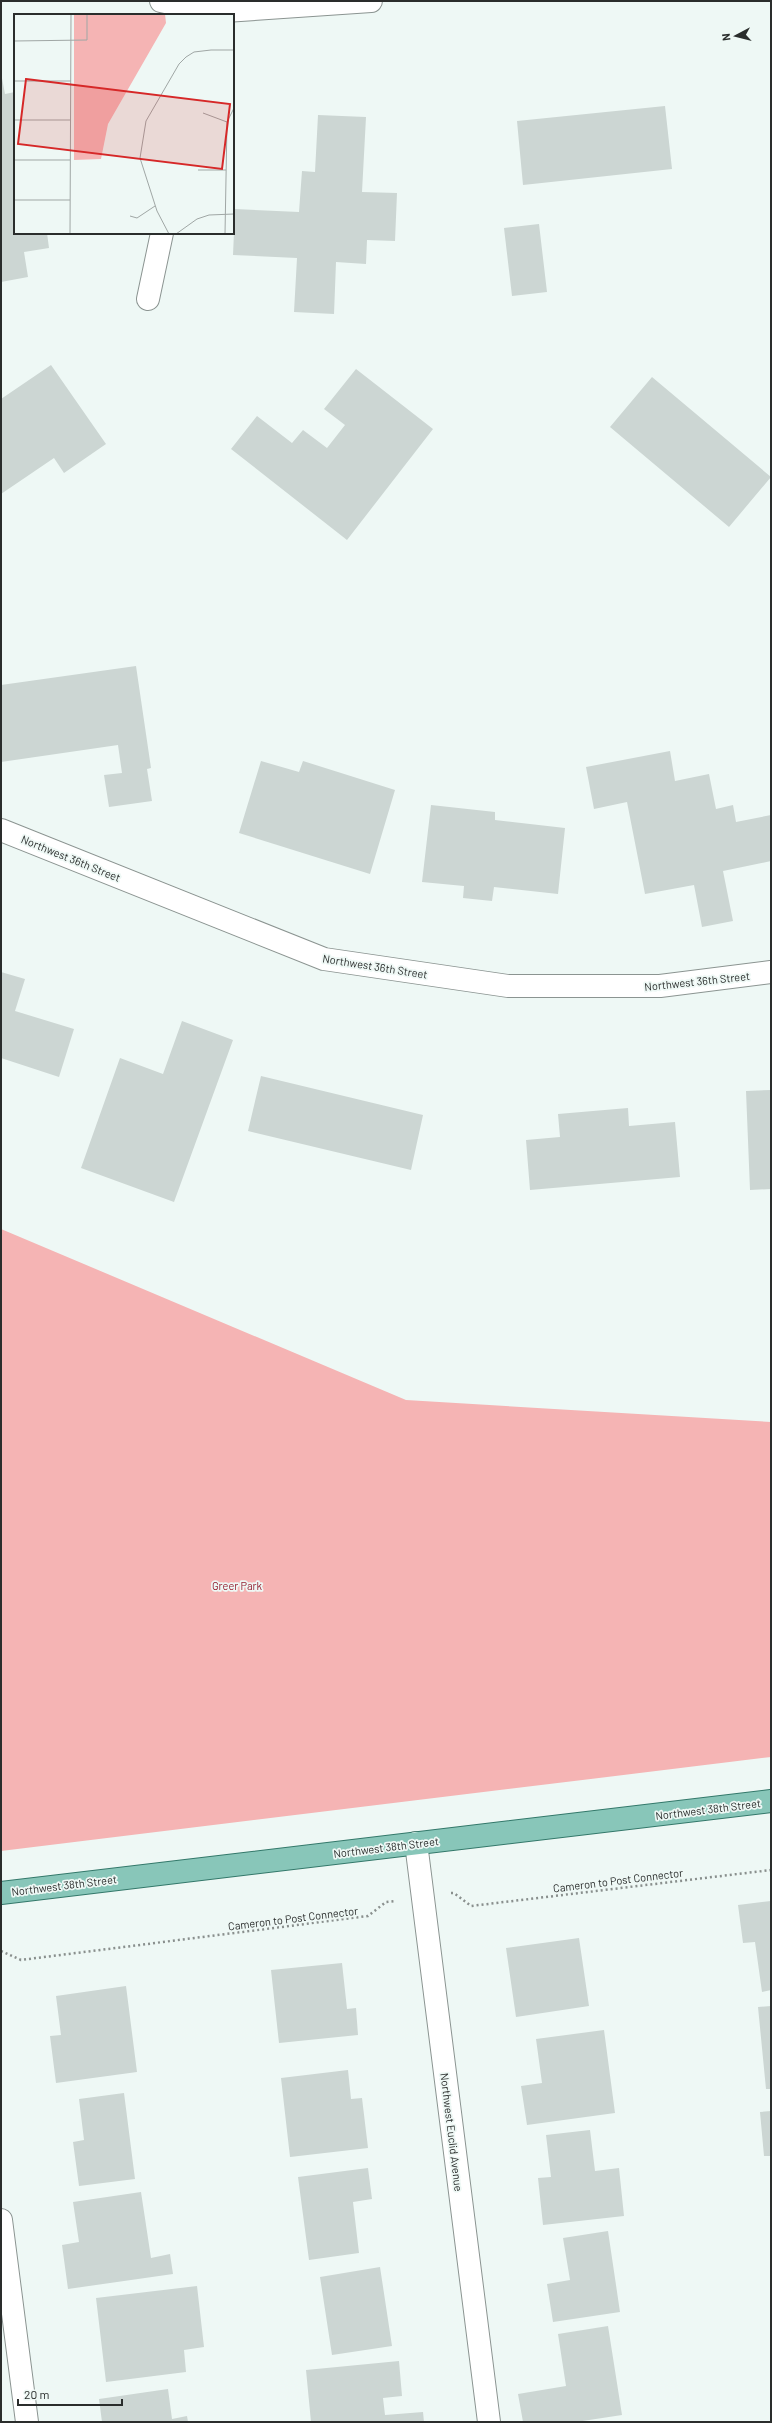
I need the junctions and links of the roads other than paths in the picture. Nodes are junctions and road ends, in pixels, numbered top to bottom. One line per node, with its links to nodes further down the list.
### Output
1 (161, 1): 3 (street)
2 (372, 1): 3 (street)
3 (210, 14)
4 (162, 234): 5 (street)
5 (148, 298)
6 (1, 830): 7 (street, Northwest 36th Street)
7 (771, 972)
8 (771, 1801): 9 (main road, Northwest 38th Street)
9 (416, 1843): 10 (main road, Northwest 38th Street); 13 (street, Northwest Euclid Avenue)
10 (1, 1893)
11 (1, 2220): 12 (street)
12 (26, 2422)
13 (489, 2422)

